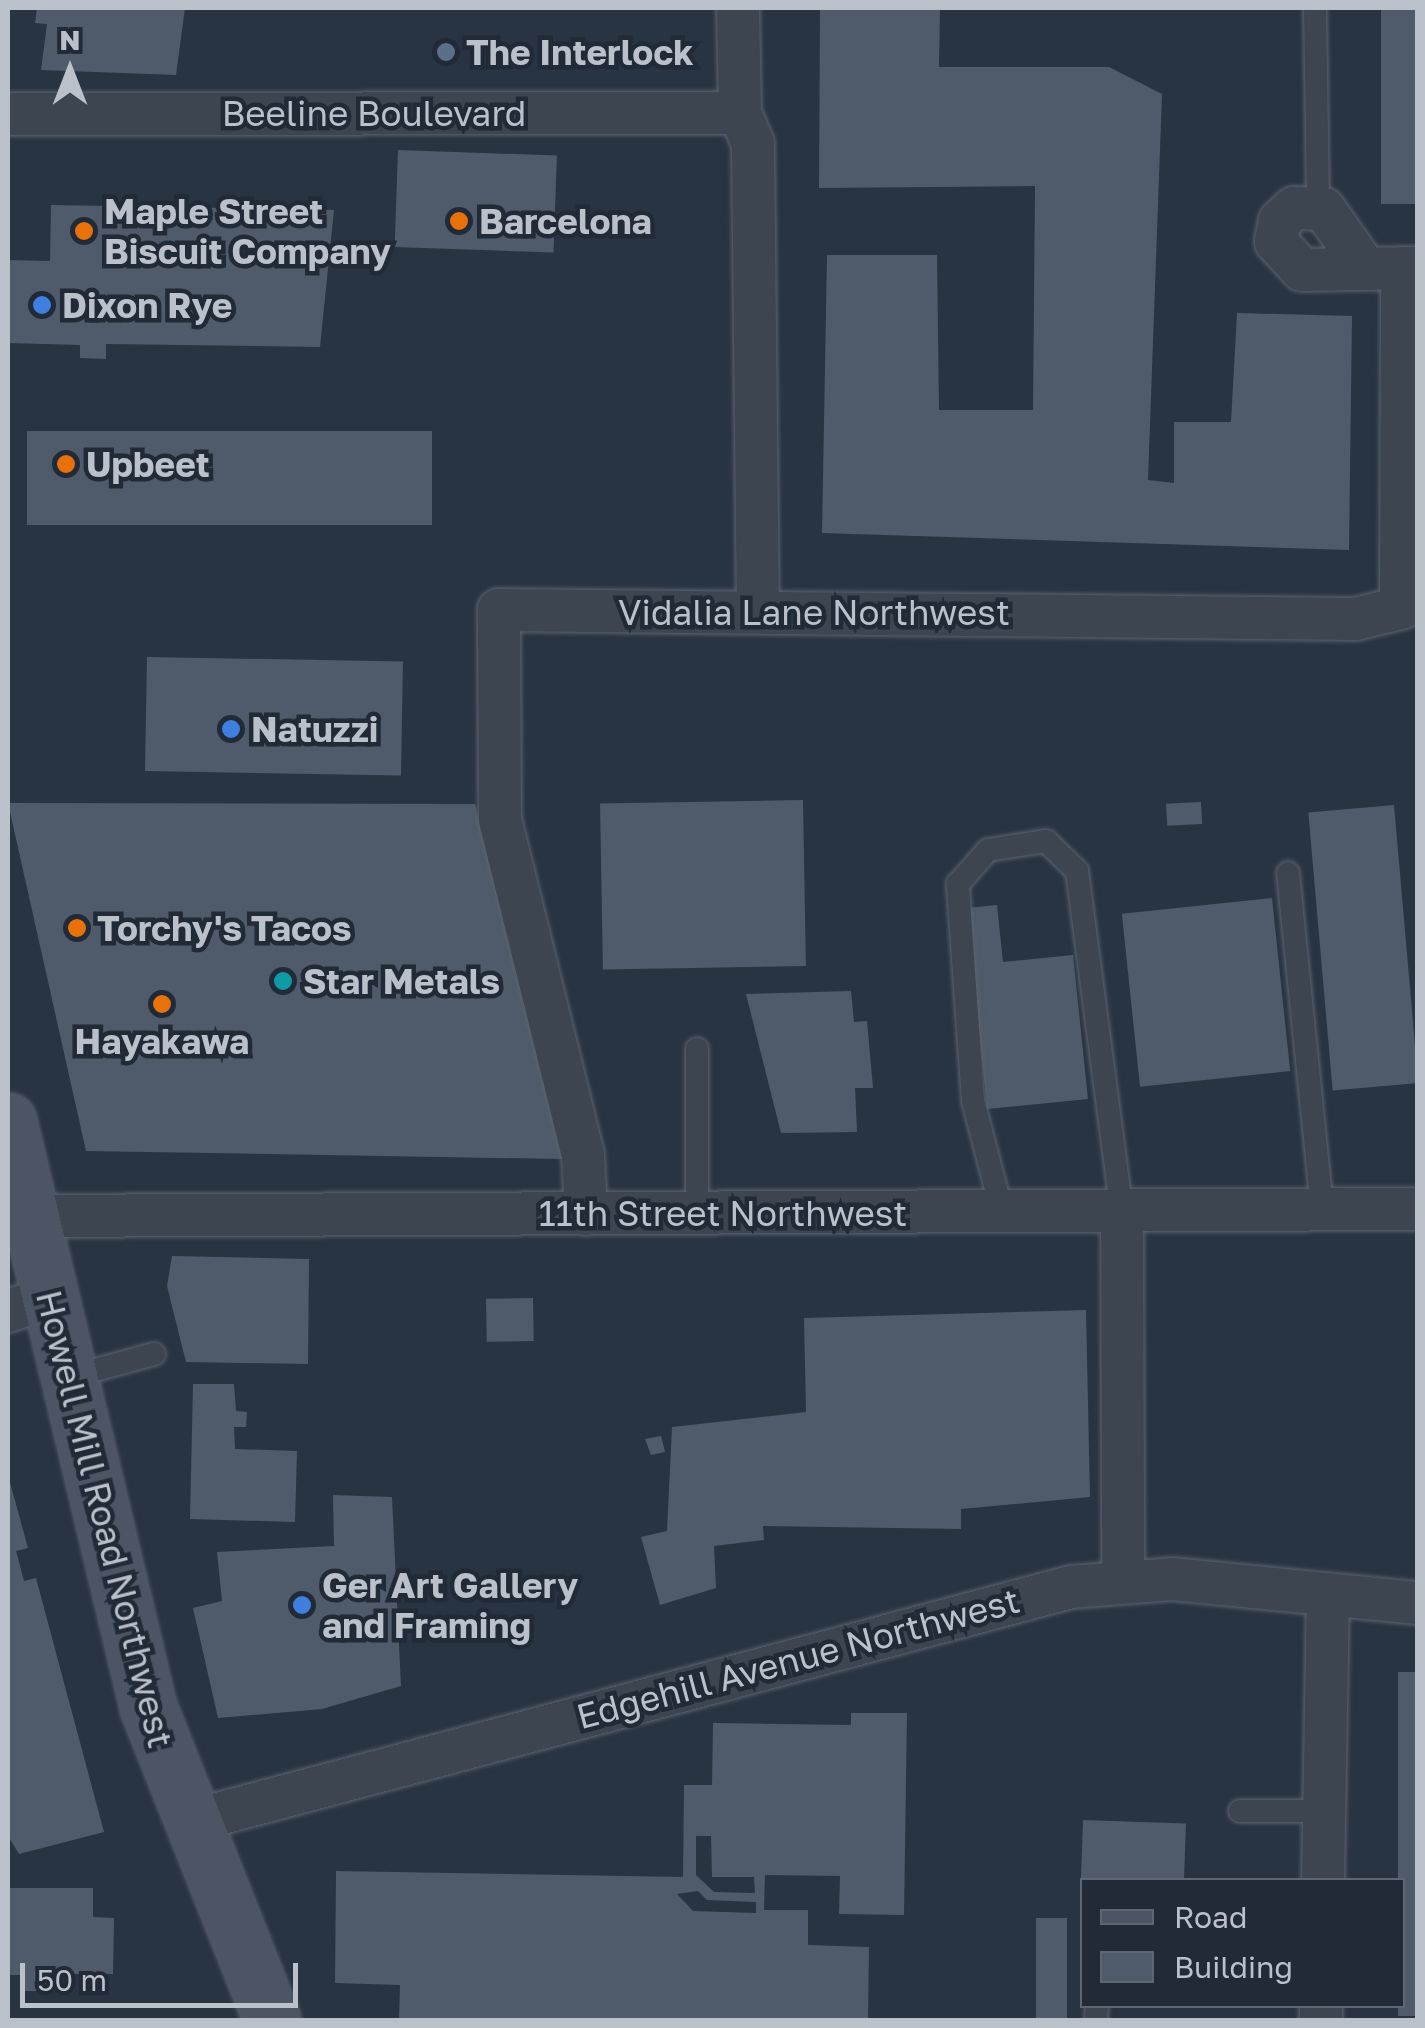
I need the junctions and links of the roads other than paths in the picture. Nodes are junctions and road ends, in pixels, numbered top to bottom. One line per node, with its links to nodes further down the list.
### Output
1 (738, 8): 3 (street)
2 (1315, 8): 5 (lane)
3 (740, 113): 4 (street, Beeline Boulevard); 8 (street)
4 (8, 114)
5 (1318, 208): 6 (street); 6 (street)
6 (1395, 268): 7 (street, Vidalia Lane Northwest)
7 (1409, 608): 8 (street, Vidalia Lane Northwest)
8 (758, 609): 17 (street, Vidalia Lane Northwest)
9 (1288, 872): 13 (lane)
10 (697, 1049): 16 (lane)
11 (8, 1122): 18 (main road, Howell Mill Road Northwest)
12 (1418, 1208): 13 (street, 11th Street Northwest)
13 (1322, 1210): 14 (street, 11th Street Northwest)
14 (1122, 1211): 15 (street, 11th Street Northwest); 15 (lane); 22 (street)
15 (1002, 1212): 16 (street, 11th Street Northwest)
16 (697, 1213): 17 (street, 11th Street Northwest)
17 (586, 1214): 18 (street, 11th Street Northwest)
18 (28, 1216): 19 (main road, Howell Mill Road Northwest)
19 (28, 1305): 21 (main road, Howell Mill Road Northwest)
20 (154, 1354): 21 (lane)
21 (72, 1376): 27 (main road, Howell Mill Road Northwest)
22 (1123, 1579): 23 (street, Edgehill Avenue Northwest); 27 (street, Edgehill Avenue Northwest)
23 (1328, 1594): 24 (street, Edgehill Avenue Northwest); 26 (street)
24 (1418, 1603)
25 (1240, 1811): 26 (lane)
26 (1324, 1811): 28 (street)
27 (188, 1822): 29 (main road, Howell Mill Road Northwest)
28 (1323, 1878)
29 (272, 2020)

